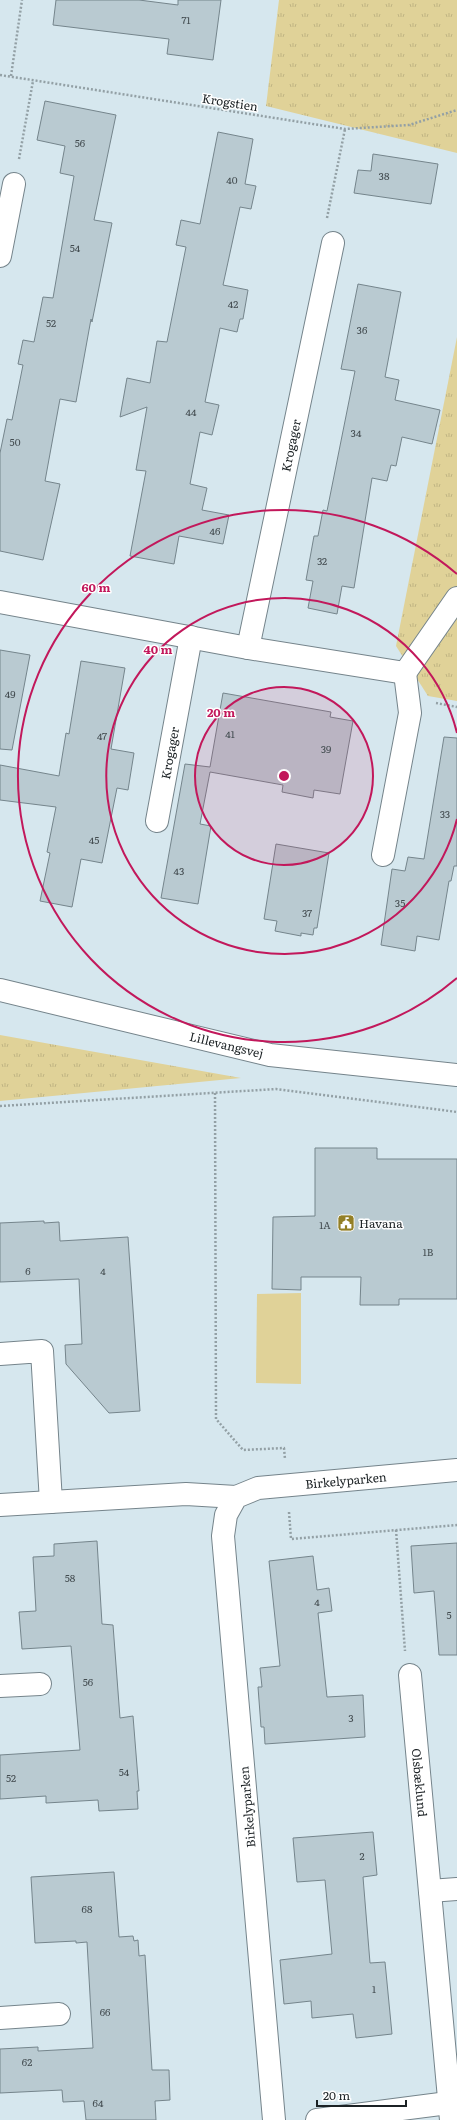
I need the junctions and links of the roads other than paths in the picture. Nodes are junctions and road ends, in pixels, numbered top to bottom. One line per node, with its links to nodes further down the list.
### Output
1 (14, 184): 3 (street)
2 (333, 243): 7 (street, Krogager)
3 (0, 256)
4 (457, 598): 8 (street)
5 (0, 602): 6 (street)
6 (191, 637): 7 (street); 9 (street, Krogager)
7 (248, 648): 8 (street)
8 (405, 673): 10 (street)
9 (157, 822)
10 (383, 855)
11 (0, 990): 12 (street, Lillevangsvej)
12 (457, 1075)
13 (0, 1354): 16 (street)
14 (457, 1470): 15 (street, Birkelyparken)
15 (236, 1497): 16 (street, Birkelyparken); 26 (street, Birkelyparken)
16 (51, 1502): 17 (street, Birkelyparken)
17 (0, 1505)
18 (410, 1674): 22 (street, Olsbæklund)
19 (40, 1684): 20 (street)
20 (0, 1686)
21 (457, 1889): 22 (street)
22 (430, 1891): 25 (street, Olsbæklund)
23 (59, 2014): 24 (street)
24 (0, 2018)
25 (450, 2112): 27 (street, Olsbæklund)
26 (274, 2120)
27 (317, 2120)

